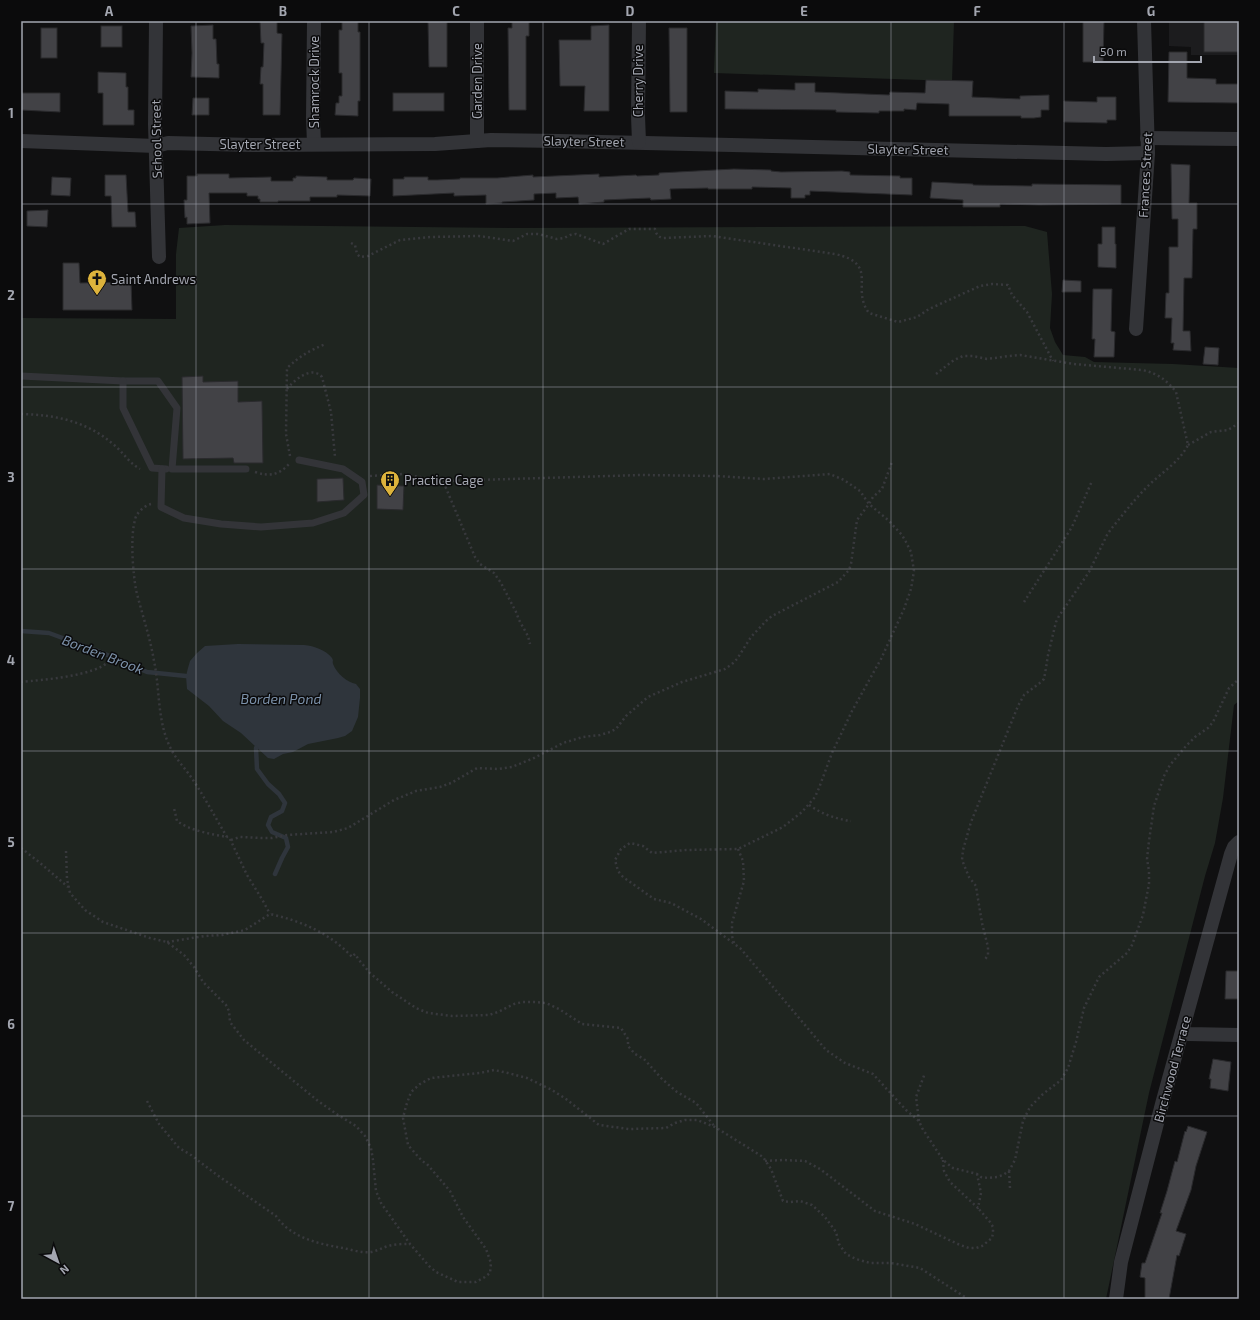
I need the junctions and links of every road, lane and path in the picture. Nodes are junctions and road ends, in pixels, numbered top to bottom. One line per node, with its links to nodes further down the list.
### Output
1 (156, 21): 12 (street, School Street)
2 (314, 21): 11 (street, Shamrock Drive)
3 (477, 21): 9 (street, Garden Drive)
4 (639, 21): 10 (street, Cherry Drive)
5 (1144, 21): 6 (street, Frances Street)
6 (1148, 138): 7 (street); 13 (street, Frances Street)
7 (1239, 139)
8 (21, 141): 12 (street, Slayter Street)
9 (477, 141): 10 (street, Slayter Street); 11 (street, Slayter Street)
10 (638, 142): 13 (street, Slayter Street)
11 (314, 144): 12 (street, Slayter Street)
12 (156, 146): 15 (street, School Street)
13 (1148, 153): 16 (street, Frances Street)
14 (351, 243): 18 (path)
15 (159, 256)
16 (1136, 329)
17 (326, 344): 22 (path)
18 (1053, 361): 19 (path); 25 (path)
19 (936, 374)
20 (21, 376): 21 (lane)
21 (122, 381): 29 (lane); 31 (lane)
22 (286, 389): 28 (path); 30 (path)
23 (21, 414): 31 (path)
24 (1239, 423): 25 (path)
25 (1188, 445): 55 (path)
26 (299, 460): 28 (lane)
27 (892, 462): 36 (path)
28 (336, 468): 34 (lane)
29 (172, 469): 30 (lane); 31 (lane)
30 (246, 469)
31 (162, 470): 35 (lane)
32 (443, 481): 34 (path); 36 (path); 38 (path)
33 (1092, 481): 37 (path)
34 (362, 482): 35 (lane)
35 (161, 501): 45 (path)
36 (869, 504): 42 (path); 46 (path)
37 (1024, 602)
38 (530, 644)
39 (109, 661): 41 (path)
40 (1239, 679): 64 (path)
41 (21, 682)
42 (809, 805): 44 (path); 49 (path)
43 (174, 808): 45 (path)
44 (851, 821)
45 (227, 837): 46 (path)
46 (231, 840): 52 (path)
47 (1239, 842): 56 (street, Birchwood Terrace)
48 (21, 848): 51 (path)
49 (738, 849): 54 (path); 54 (path)
50 (66, 851): 51 (path)
51 (68, 888): 53 (path)
52 (270, 914): 53 (path); 61 (path)
53 (167, 942): 68 (path)
54 (734, 943): 60 (path)
55 (984, 961)
56 (1182, 1032): 57 (street); 70 (street, Birchwood Terrace)
57 (1239, 1035)
58 (925, 1073): 60 (path)
59 (147, 1101): 68 (path)
60 (920, 1121): 62 (path)
61 (715, 1127): 63 (path); 68 (path)
62 (943, 1160): 65 (path); 67 (path)
63 (765, 1161): 67 (path); 69 (path)
64 (1009, 1170): 65 (path); 66 (path)
65 (977, 1174): 67 (path)
66 (1010, 1188)
67 (978, 1208)
68 (410, 1244)
69 (968, 1299)
70 (1116, 1299)

